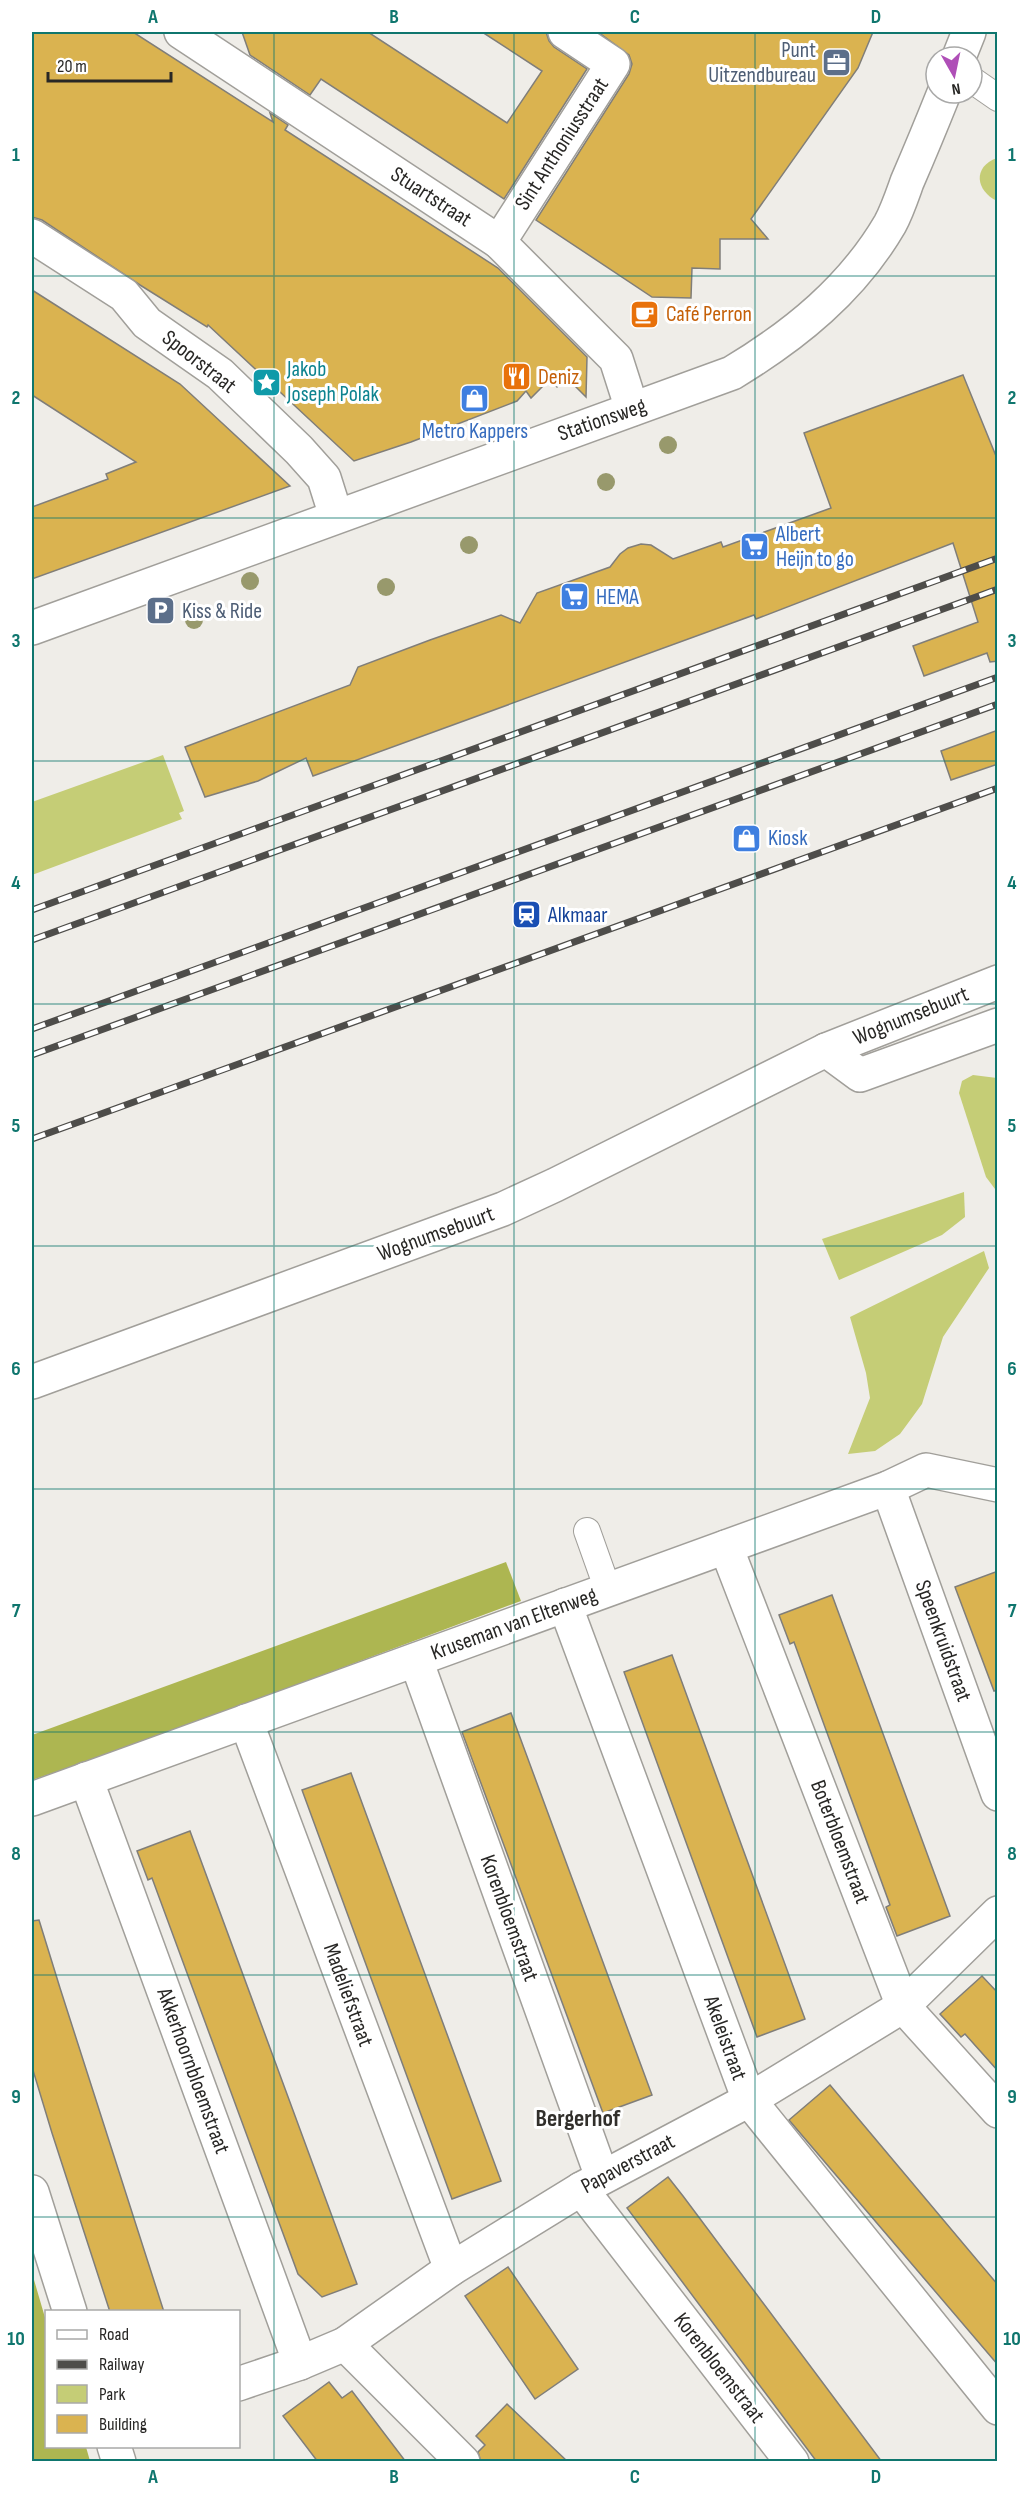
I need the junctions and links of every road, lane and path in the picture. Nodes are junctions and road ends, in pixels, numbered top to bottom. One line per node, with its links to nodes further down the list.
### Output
1 (181, 32): 7 (street, Stuartstraat)
2 (565, 32): 7 (street, Sint Anthoniusstraat)
3 (984, 89): 4 (lane)
4 (998, 98)
5 (939, 105): 8 (street, Stationsweg)
6 (32, 236): 9 (street, Spoorstraat)
7 (499, 242): 8 (street, Stuartstraat)
8 (632, 409): 9 (street, Stationsweg)
9 (336, 516): 10 (street, Stationsweg)
10 (32, 628)
11 (998, 982): 13 (street, Wognumsebuurt)
12 (998, 1025): 13 (street, Wognumsebuurt)
13 (826, 1050): 14 (street, Wognumsebuurt)
14 (32, 1382)
15 (998, 1485): 16 (street, Kruseman van Eltenweg)
16 (888, 1488): 18 (street, Kruseman van Eltenweg); 24 (street, Speenkruidstraat)
17 (587, 1531): 19 (lane)
18 (726, 1546): 19 (street, Kruseman van Eltenweg); 27 (street, Boterbloemstraat)
19 (608, 1590): 20 (street, Kruseman van Eltenweg)
20 (565, 1605): 21 (street, Kruseman van Eltenweg); 28 (street, Akeleistraat)
21 (416, 1660): 22 (street, Kruseman van Eltenweg); 30 (street, Korenbloemstraat)
22 (246, 1721): 23 (street, Kruseman van Eltenweg); 32 (street, Madeliefstraat)
23 (86, 1779): 25 (street, Kruseman van Eltenweg); 35 (street, Akkerhoornbloemstraat)
24 (998, 1794)
25 (32, 1799)
26 (998, 1913): 27 (street, Papaverstraat)
27 (903, 2006): 28 (street, Papaverstraat); 29 (street, Boterbloemstraat)
28 (748, 2100): 30 (street, Papaverstraat); 37 (street, Akeleistraat)
29 (998, 2110)
30 (591, 2183): 32 (street, Papaverstraat); 39 (street, Korenbloemstraat)
31 (32, 2192): 33 (street)
32 (451, 2269): 34 (street, Papaverstraat)
33 (69, 2310)
34 (345, 2344): 35 (street, Papaverstraat); 38 (street)
35 (300, 2363): 36 (street, Papaverstraat)
36 (240, 2383)
37 (998, 2408)
38 (463, 2462)
39 (792, 2462)

